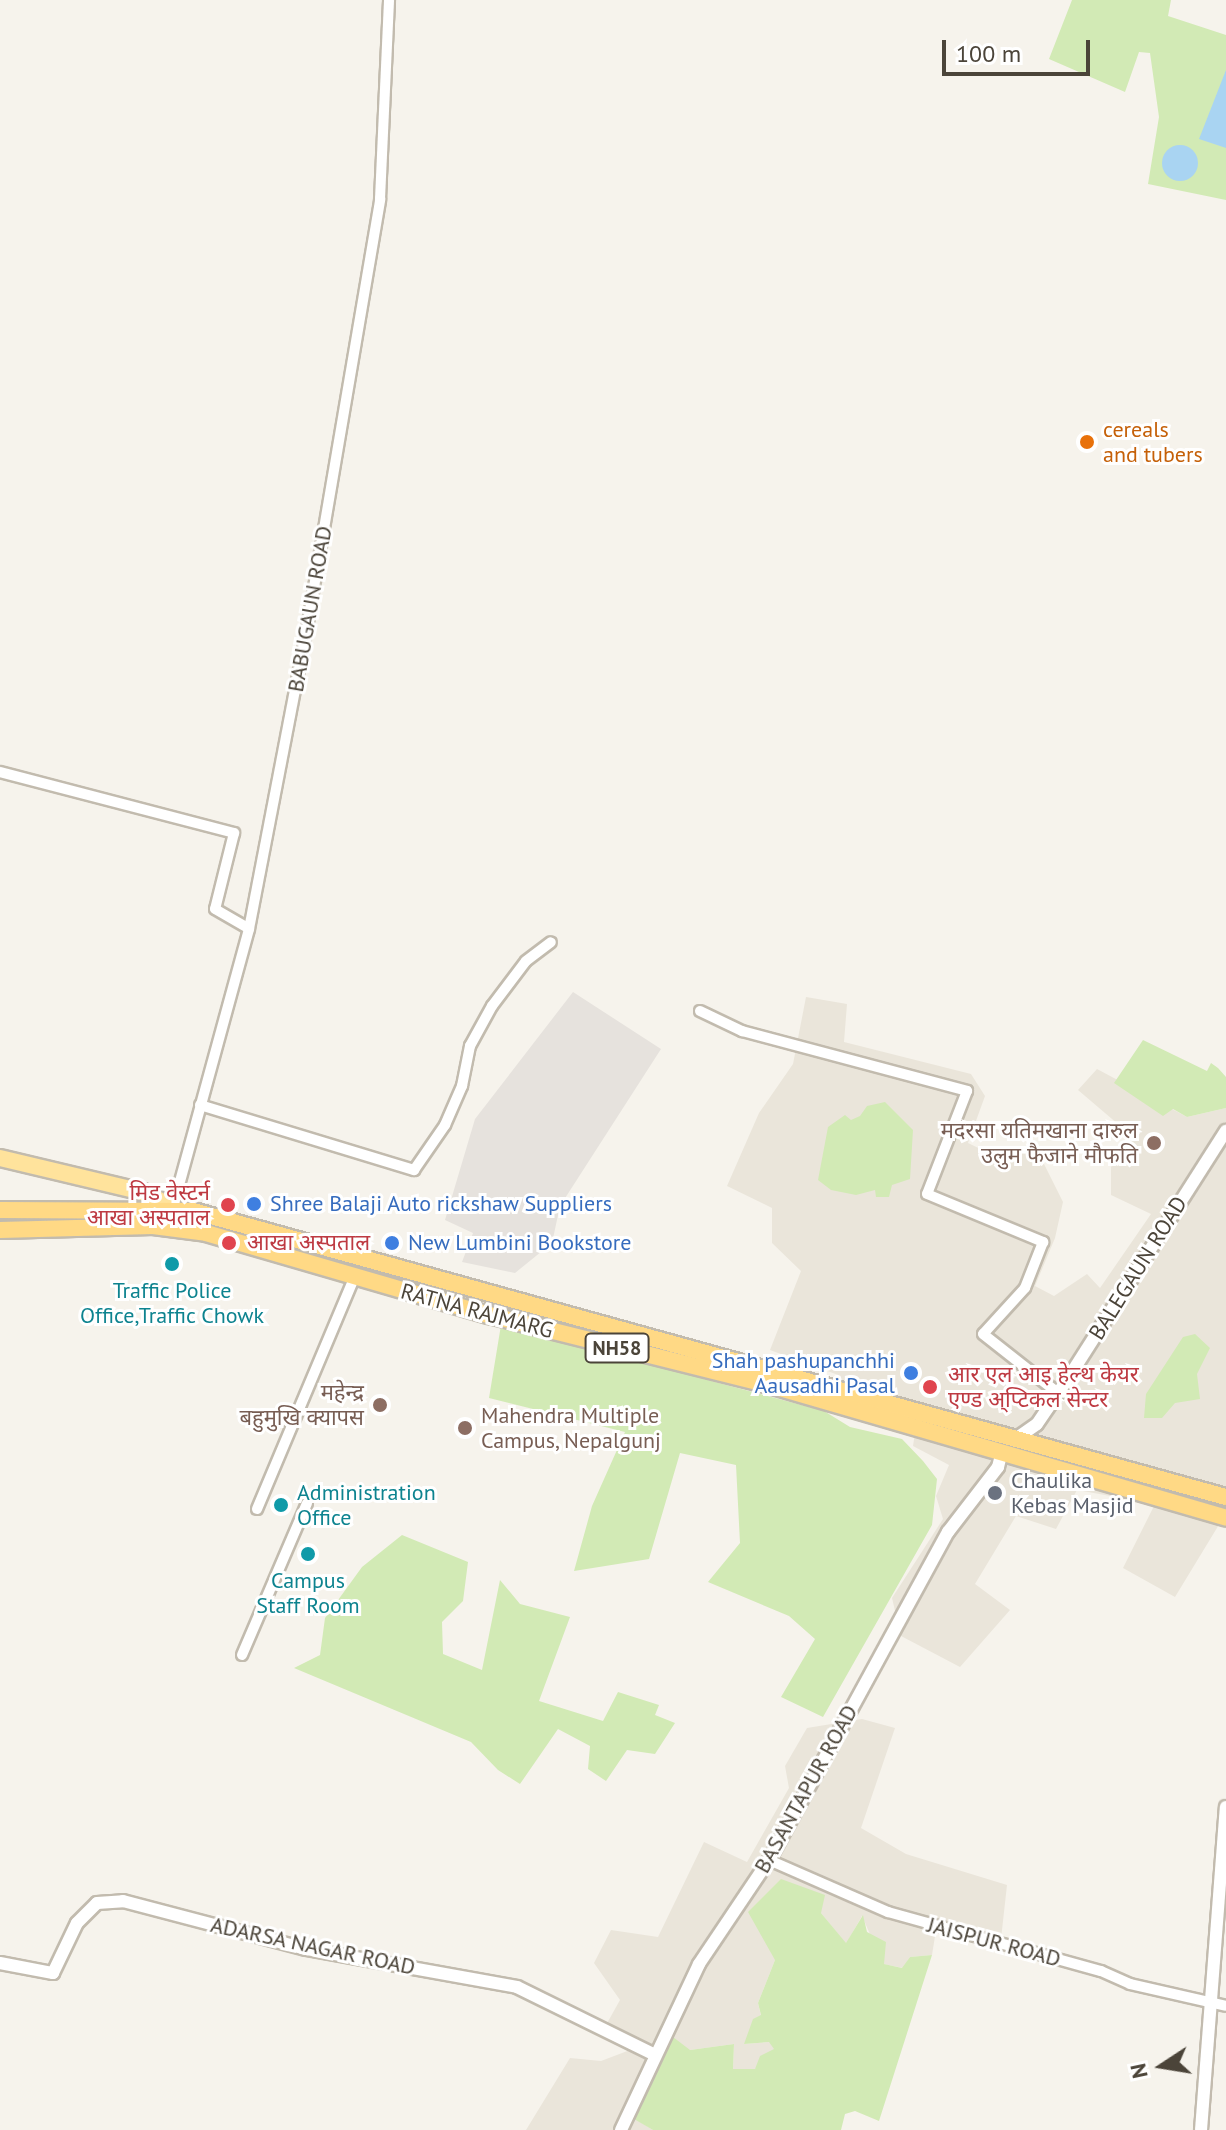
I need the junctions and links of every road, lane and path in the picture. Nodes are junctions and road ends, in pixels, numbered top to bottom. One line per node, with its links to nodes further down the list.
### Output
1 (389, 0): 3 (street, BABUGAUN ROAD)
2 (0, 772): 3 (street)
3 (249, 929): 6 (street, BABUGAUN ROAD)
4 (551, 942): 6 (street)
5 (700, 1011): 13 (street)
6 (200, 1105): 9 (street, BABUGAUN ROAD)
7 (1226, 1131): 13 (street, BALEGAUN ROAD)
8 (0, 1158): 9 (main road)
9 (173, 1207): 10 (highway, RATNA RAJMARG / NH58); 14 (highway, RATNA RAJMARG / NH58)
10 (0, 1210)
11 (0, 1230): 12 (highway, RATNA RAJMARG / NH58)
12 (347, 1275): 15 (highway, RATNA RAJMARG / NH58); 18 (street)
13 (1058, 1393): 14 (street, BALEGAUN ROAD)
14 (1017, 1438): 16 (highway, RATNA RAJMARG / NH58)
15 (1001, 1455): 19 (highway, RATNA RAJMARG / NH58); 22 (street, BASANTAPUR ROAD)
16 (1226, 1497)
17 (307, 1503): 20 (street)
18 (257, 1509)
19 (1226, 1518)
20 (242, 1655)
21 (1226, 1807): 24 (street)
22 (769, 1860): 24 (street, JAISPUR ROAD); 26 (street, BASANTAPUR ROAD)
23 (0, 1963): 26 (street, ADARSA NAGAR ROAD)
24 (1211, 2001): 25 (street, JAISPUR ROAD); 28 (street)
25 (1226, 2006)
26 (653, 2054): 27 (street, BASANTAPUR ROAD)
27 (621, 2130)
28 (1201, 2130)

